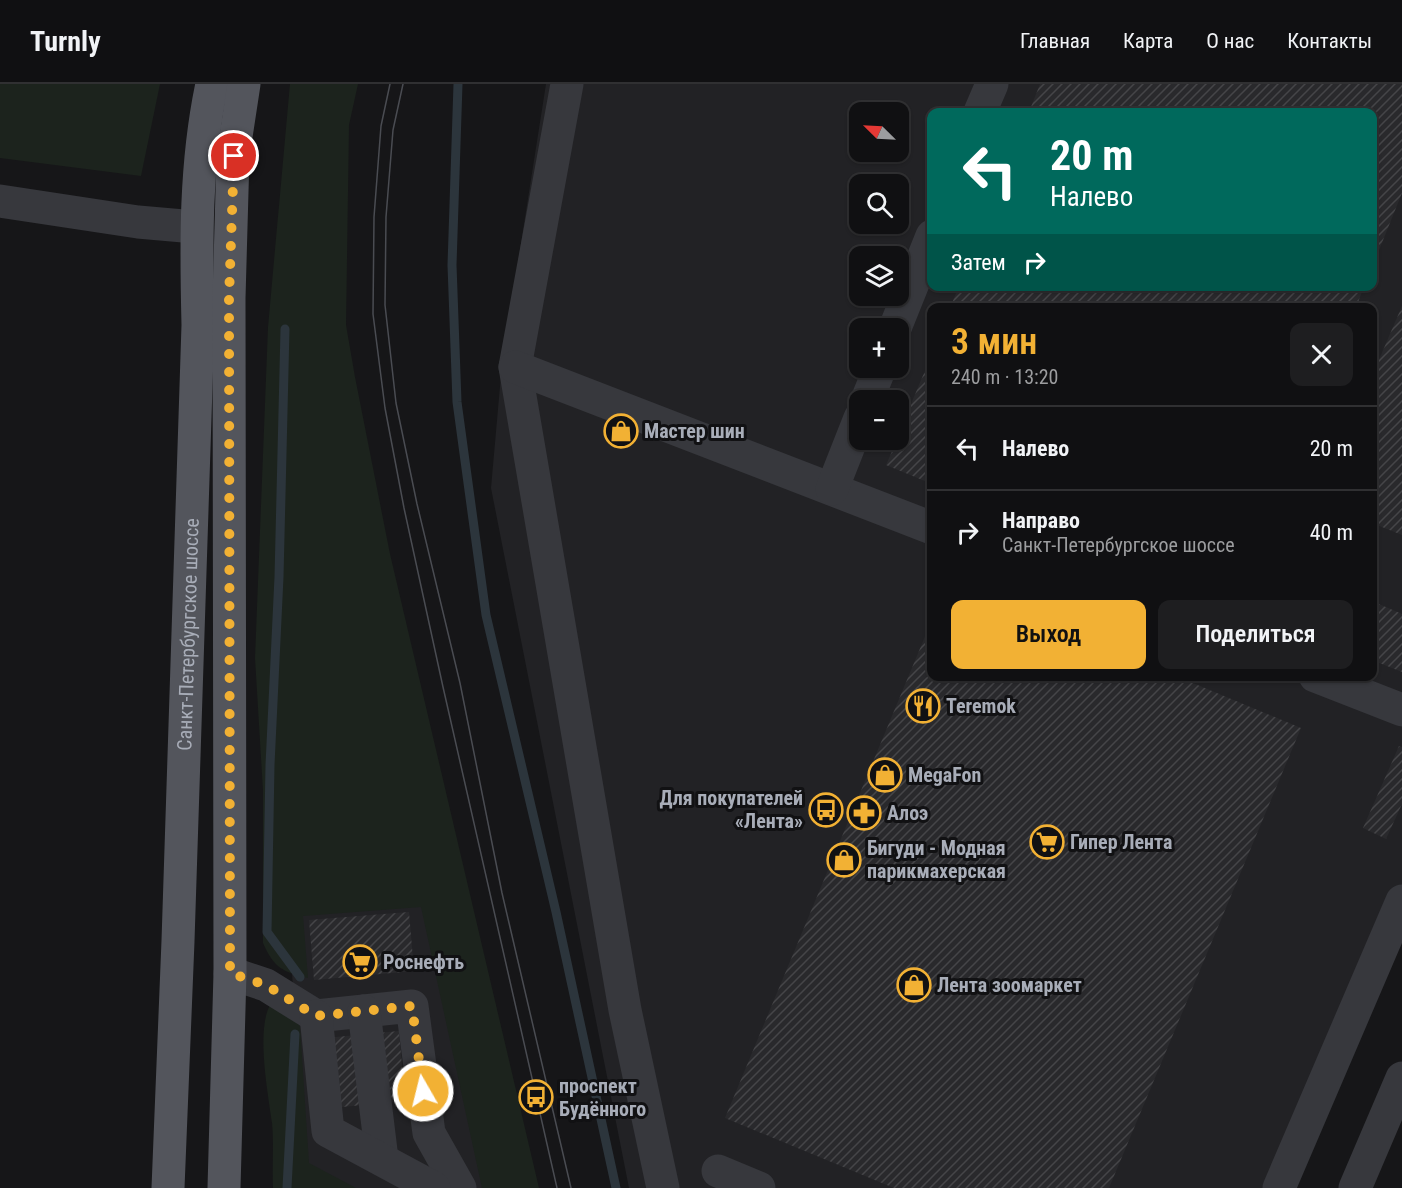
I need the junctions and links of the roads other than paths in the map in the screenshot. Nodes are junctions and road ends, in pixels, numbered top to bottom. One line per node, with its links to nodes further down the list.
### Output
1 (212, 84): 7 (main road, Санкт-Петербургское шоссе)
2 (244, 84): 17 (main road, Санкт-Петербургское шоссе)
3 (567, 84): 10 (street)
4 (992, 84): 5 (street)
5 (982, 108)
6 (0, 201): 7 (street)
7 (195, 227): 23 (main road, Санкт-Петербургское шоссе)
8 (927, 248): 9 (street)
9 (899, 318)
10 (515, 367): 12 (street); 27 (street)
11 (849, 446): 12 (street)
12 (832, 489): 13 (street)
13 (927, 526)
14 (1329, 681): 15 (street)
15 (1402, 710)
16 (1402, 901): 29 (street)
17 (230, 973): 19 (street); 24 (main road, Санкт-Петербургское шоссе)
18 (364, 1011): 19 (street); 21 (street); 26 (street)
19 (316, 1016): 21 (street)
20 (1402, 1078): 30 (street)
21 (381, 1159): 25 (street)
22 (718, 1171): 28 (street)
23 (168, 1188)
24 (224, 1188)
25 (434, 1188)
26 (460, 1188)
27 (663, 1188)
28 (759, 1188)
29 (1279, 1188)
30 (1355, 1188)

